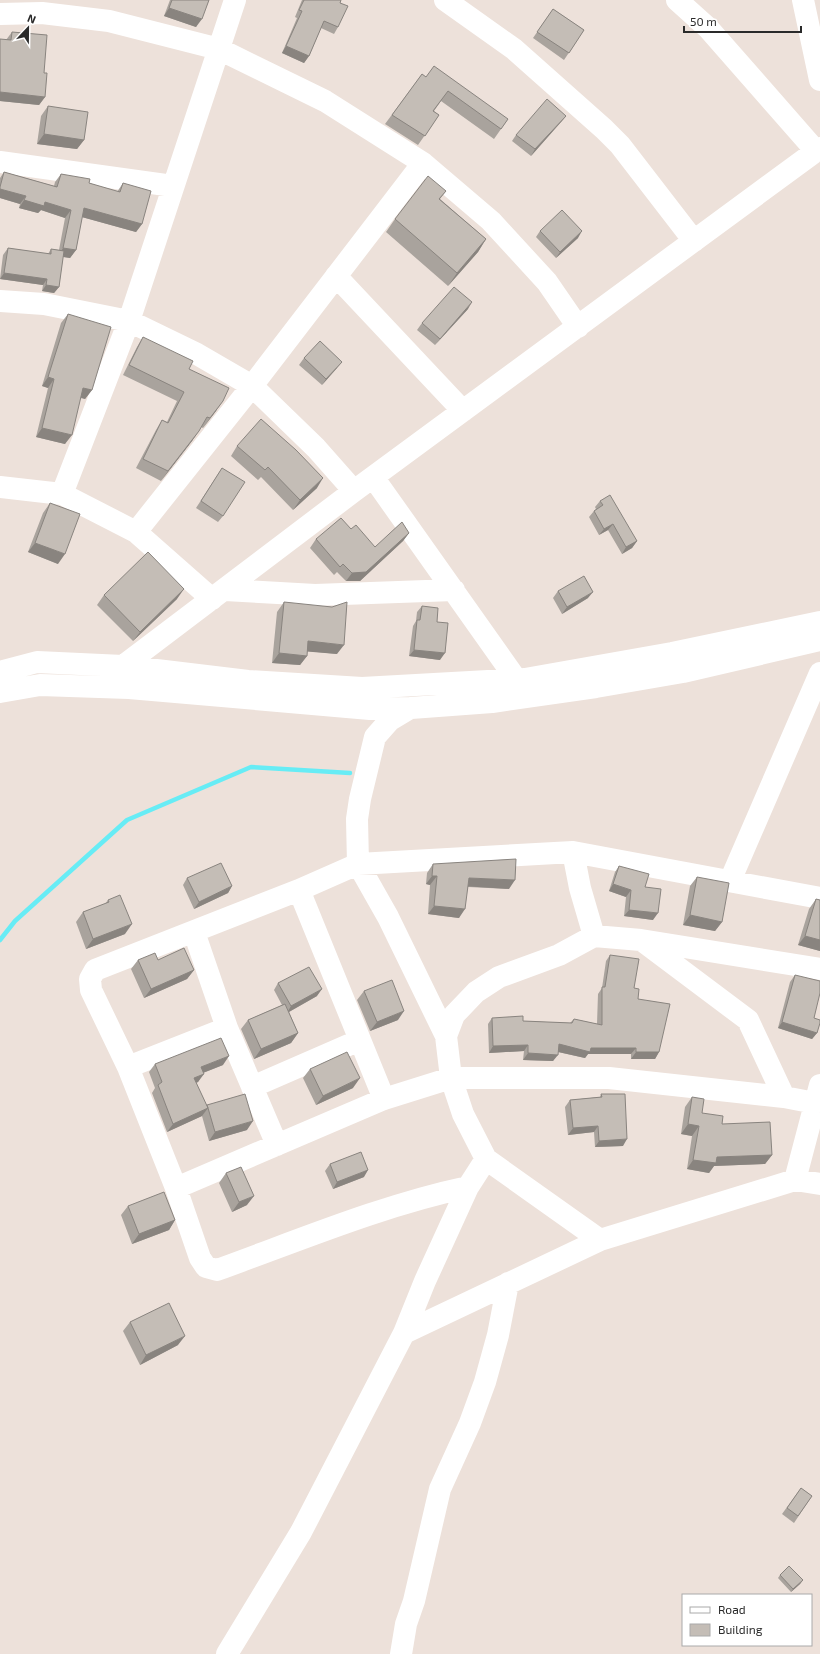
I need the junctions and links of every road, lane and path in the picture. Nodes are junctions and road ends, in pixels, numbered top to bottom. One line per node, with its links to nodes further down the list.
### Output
1 (235, 0): 6 (street)
2 (445, 0): 12 (street)
3 (677, 0): 8 (street)
4 (803, 0): 7 (street)
5 (0, 14): 6 (street)
6 (219, 49): 10 (street); 11 (street)
7 (820, 80)
8 (818, 150): 12 (street)
9 (0, 162): 11 (street)
10 (423, 163): 13 (street); 16 (street)
11 (173, 186): 15 (street)
12 (694, 241): 16 (street)
13 (336, 276): 17 (street); 18 (street)
14 (0, 301): 15 (street)
15 (129, 321): 17 (street); 22 (street)
16 (578, 327): 18 (street)
17 (252, 386): 21 (street); 23 (street)
18 (463, 411): 19 (street)
19 (373, 477): 21 (street); 24 (street)
20 (0, 487): 22 (street)
21 (354, 491): 25 (street)
22 (62, 494): 23 (street)
23 (136, 532): 25 (street)
24 (454, 590): 25 (street); 32 (street)
25 (219, 594): 29 (street)
26 (820, 622): 27 (street)
27 (787, 638): 28 (street); 33 (street)
28 (820, 640)
29 (123, 666): 30 (street); 34 (street); 36 (street)
30 (0, 672)
31 (820, 673): 40 (street)
32 (516, 679): 33 (street); 36 (street)
33 (555, 683): 36 (street)
34 (106, 688): 35 (street); 37 (street)
35 (0, 692)
36 (449, 694): 37 (street)
37 (411, 708): 39 (street)
38 (573, 852): 39 (street); 40 (street); 44 (street)
39 (358, 864): 41 (street); 48 (street)
40 (730, 881): 42 (street)
41 (299, 890): 43 (street); 49 (street)
42 (820, 898)
43 (194, 932): 47 (street); 50 (street)
44 (594, 936): 45 (street); 48 (street)
45 (641, 940): 46 (street); 54 (street)
46 (820, 969)
47 (227, 1028): 50 (street); 52 (street)
48 (446, 1036): 51 (street)
49 (360, 1040): 52 (street); 55 (street)
50 (128, 1067): 61 (street)
51 (451, 1078): 54 (street); 55 (street); 57 (street)
52 (252, 1087): 56 (street)
53 (817, 1094): 54 (street); 58 (street)
54 (784, 1097)
55 (384, 1099): 56 (street)
56 (277, 1145): 61 (street)
57 (486, 1159): 60 (street); 62 (street)
58 (795, 1180): 59 (street); 62 (street)
59 (820, 1184)
60 (468, 1187): 61 (street); 64 (street)
61 (176, 1188)
62 (600, 1240): 63 (street)
63 (508, 1283): 64 (street); 66 (street)
64 (404, 1333): 65 (street)
65 (226, 1654)
66 (401, 1654)

